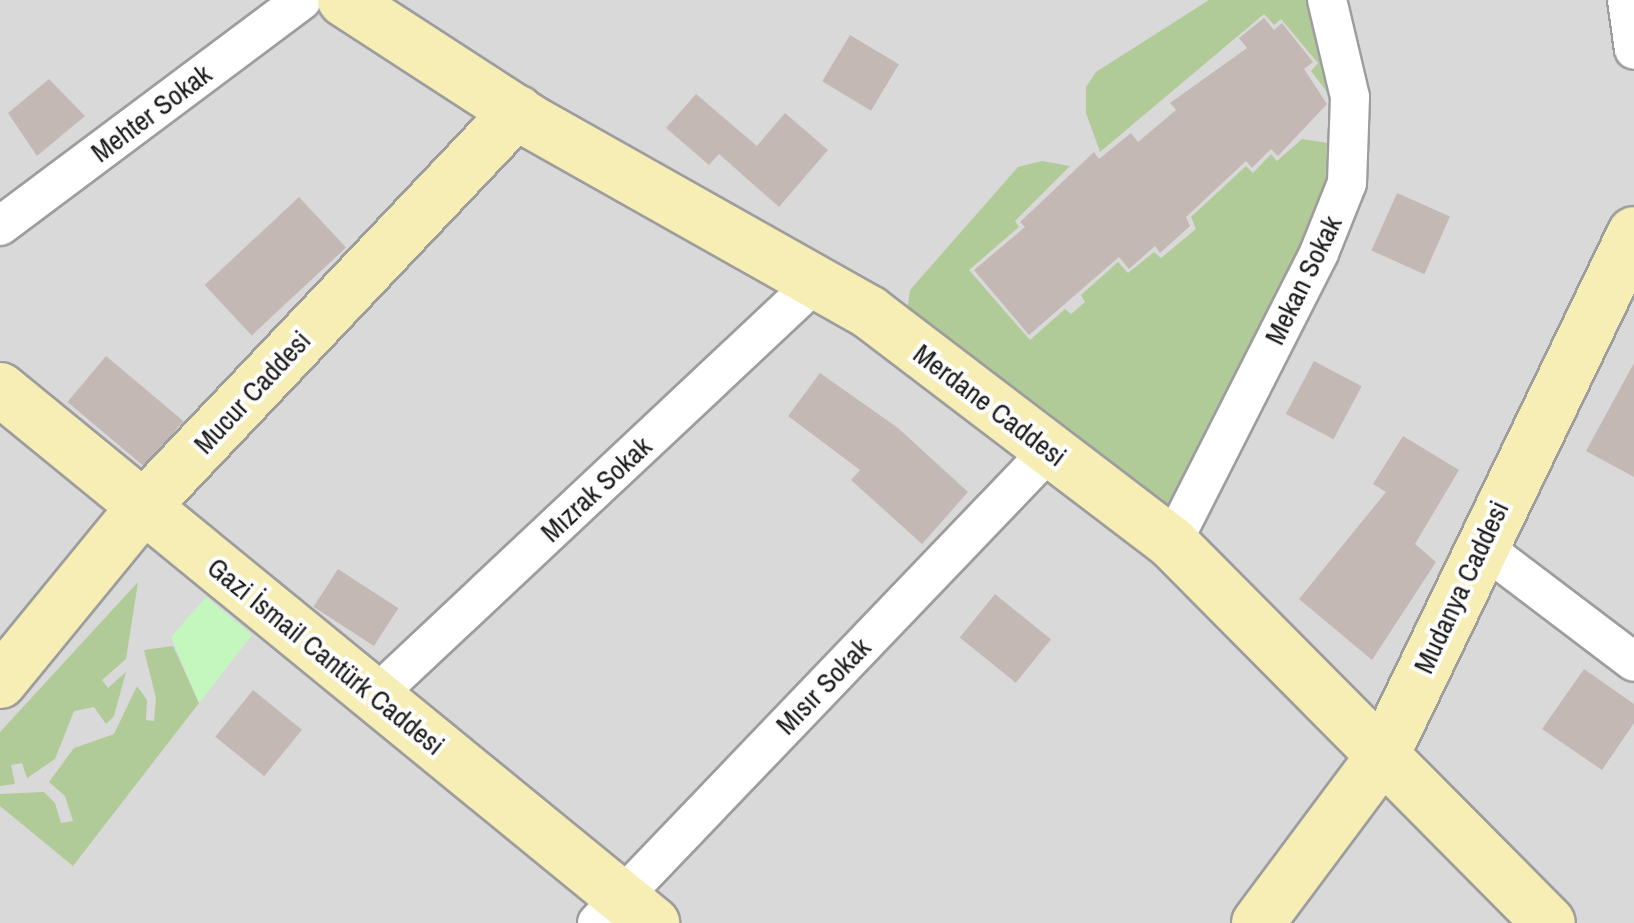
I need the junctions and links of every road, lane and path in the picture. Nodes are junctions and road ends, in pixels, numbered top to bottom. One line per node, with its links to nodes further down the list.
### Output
1 (302, 0): 7 (street, Mehter Sokak)
2 (344, 0): 6 (street, Merdane Caddesi)
3 (1327, 0): 13 (street, Mekan Sokak)
4 (1627, 0): 5 (street)
5 (1634, 50)
6 (517, 112): 9 (street, Merdane Caddesi); 12 (street, Mucur Caddesi)
7 (0, 226)
8 (1630, 249): 14 (street, Mudanya Caddesi)
9 (816, 282): 11 (street, Merdane Caddesi); 17 (street, Mızrak Sokak)
10 (0, 389): 12 (street, Gazi İsmail Cantürk Caddesi)
11 (1050, 450): 13 (street, Merdane Caddesi); 19 (street, Mısır Sokak)
12 (144, 506): 16 (street, Mucur Caddesi); 17 (street, Gazi İsmail Cantürk Caddesi)
13 (1172, 543): 18 (street, Merdane Caddesi)
14 (1480, 545): 15 (street); 18 (street, Mudanya Caddesi)
15 (1634, 662)
16 (0, 682)
17 (375, 696): 19 (street, Gazi İsmail Cantürk Caddesi)
18 (1383, 754): 20 (street, Mudanya Caddesi); 21 (street, Merdane Caddesi)
19 (623, 914)
20 (1258, 923)
21 (1548, 923)

